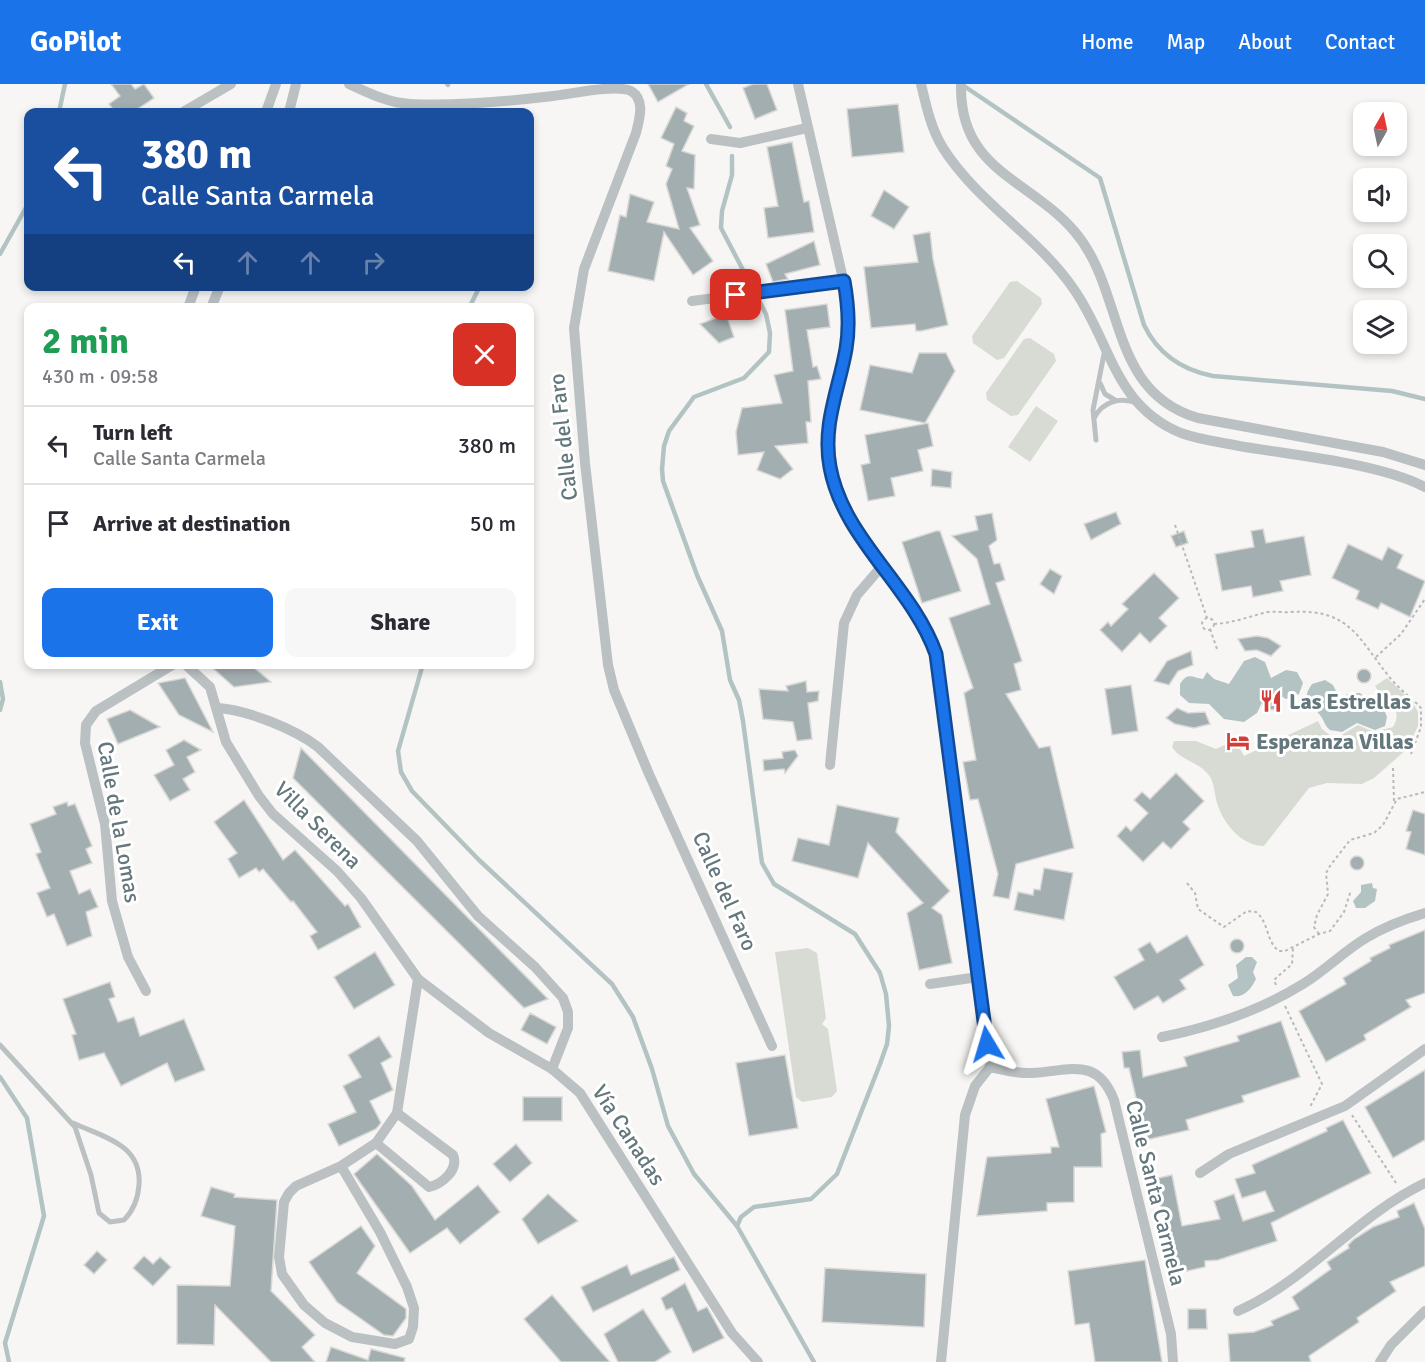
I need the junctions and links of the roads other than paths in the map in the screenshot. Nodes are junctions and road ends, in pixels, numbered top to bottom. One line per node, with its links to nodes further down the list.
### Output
1 (231, 84): 8 (street)
2 (276, 84): 9 (street)
3 (297, 84): 10 (street)
4 (349, 84): 37 (street, Calle del Faro)
5 (796, 84): 11 (street)
6 (921, 84): 15 (street)
7 (961, 84): 20 (street)
8 (190, 108)
9 (267, 108)
10 (290, 108)
11 (807, 127): 12 (street); 13 (street)
12 (711, 139)
13 (844, 281): 14 (street); 25 (street)
14 (692, 301)
15 (1103, 346): 16 (lane); 18 (street)
16 (1100, 379): 17 (lane); 19 (lane)
17 (1120, 401): 18 (lane); 19 (lane)
18 (1141, 406): 22 (street)
19 (1092, 422): 21 (lane)
20 (1252, 428): 22 (street); 23 (street)
21 (1096, 440)
22 (1248, 447): 24 (street)
23 (1425, 465)
24 (1425, 487)
25 (882, 566): 29 (street); 31 (street)
26 (166, 669): 34 (street, Calle de la Lomas)
27 (190, 669): 28 (street, Villa Serena)
28 (218, 708): 32 (street, Villa Serena); 40 (street)
29 (830, 765)
30 (1425, 913): 35 (street)
31 (978, 977): 33 (street); 39 (street)
32 (418, 979): 40 (street, Vía Canadas); 41 (street)
33 (930, 984)
34 (146, 991)
35 (1162, 1036)
36 (0, 1045): 42 (lane)
37 (772, 1046)
38 (1425, 1049): 45 (street)
39 (990, 1067): 50 (street); 51 (street, Calle Santa Carmela)
40 (552, 1069): 49 (street, Vía Canadas)
41 (397, 1113): 43 (street); 43 (street)
42 (73, 1123): 42 (lane)
43 (376, 1143): 44 (street)
44 (341, 1166): 44 (street)
45 (1200, 1173)
46 (1425, 1183): 47 (street)
47 (1238, 1311)
48 (1425, 1311): 52 (street)
49 (758, 1362)
50 (941, 1362)
51 (1173, 1362)
52 (1380, 1362)

